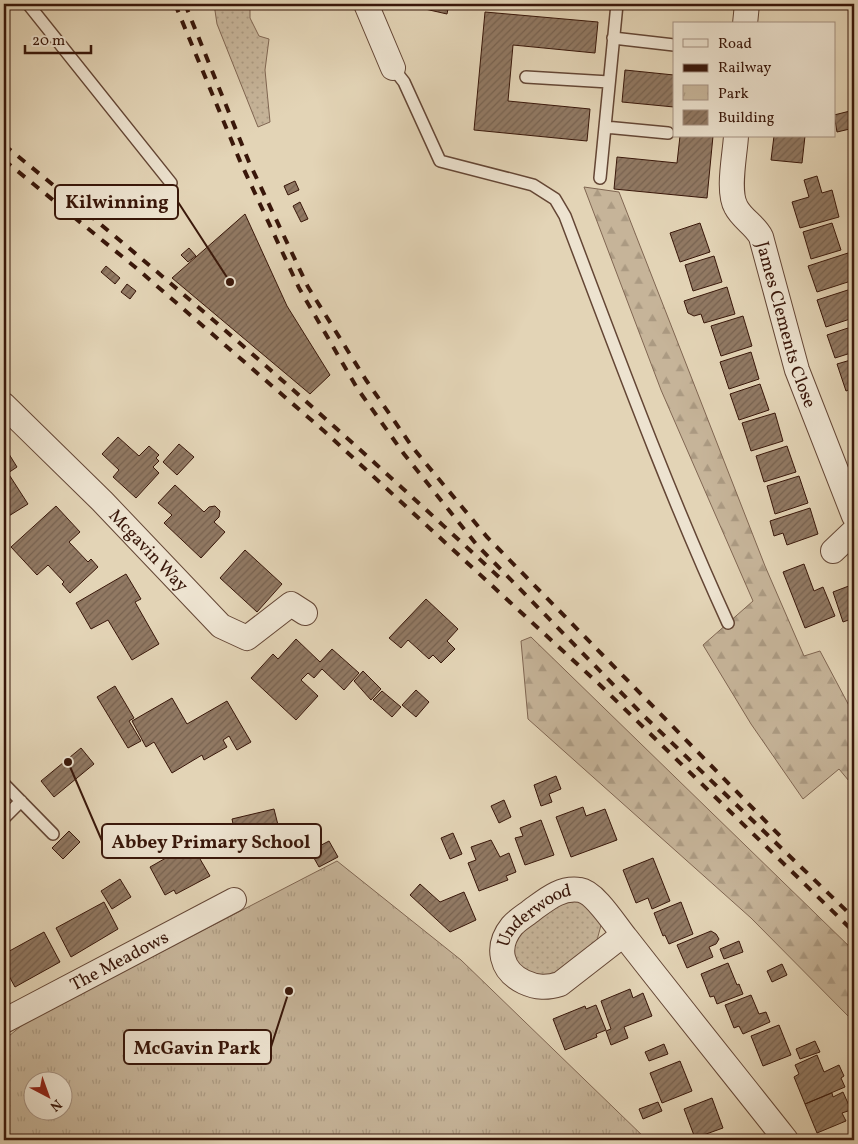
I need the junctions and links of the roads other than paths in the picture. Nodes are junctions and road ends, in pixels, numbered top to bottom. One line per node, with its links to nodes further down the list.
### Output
1 (28, 4): 15 (lane)
2 (366, 4): 8 (street)
3 (617, 4): 6 (lane)
4 (747, 4): 5 (street)
5 (745, 22)
6 (613, 38): 7 (lane); 10 (lane)
7 (673, 45)
8 (393, 68): 21 (lane)
9 (526, 77): 10 (lane)
10 (609, 82): 11 (lane)
11 (605, 127): 12 (lane); 14 (lane)
12 (668, 133)
13 (736, 138): 17 (street, James Clements Close)
14 (600, 178)
15 (171, 183)
16 (4, 405): 20 (street, Mcgavin Way)
17 (854, 516)
18 (854, 531): 19 (street)
19 (833, 551)
20 (305, 612)
21 (728, 623)
22 (4, 784): 23 (lane)
23 (21, 801): 24 (lane); 25 (lane)
24 (4, 818)
25 (53, 834)
26 (234, 900): 28 (street, The Meadows)
27 (623, 935): 27 (street, Underwood); 29 (street, Underwood)
28 (4, 1021)
29 (786, 1140)

